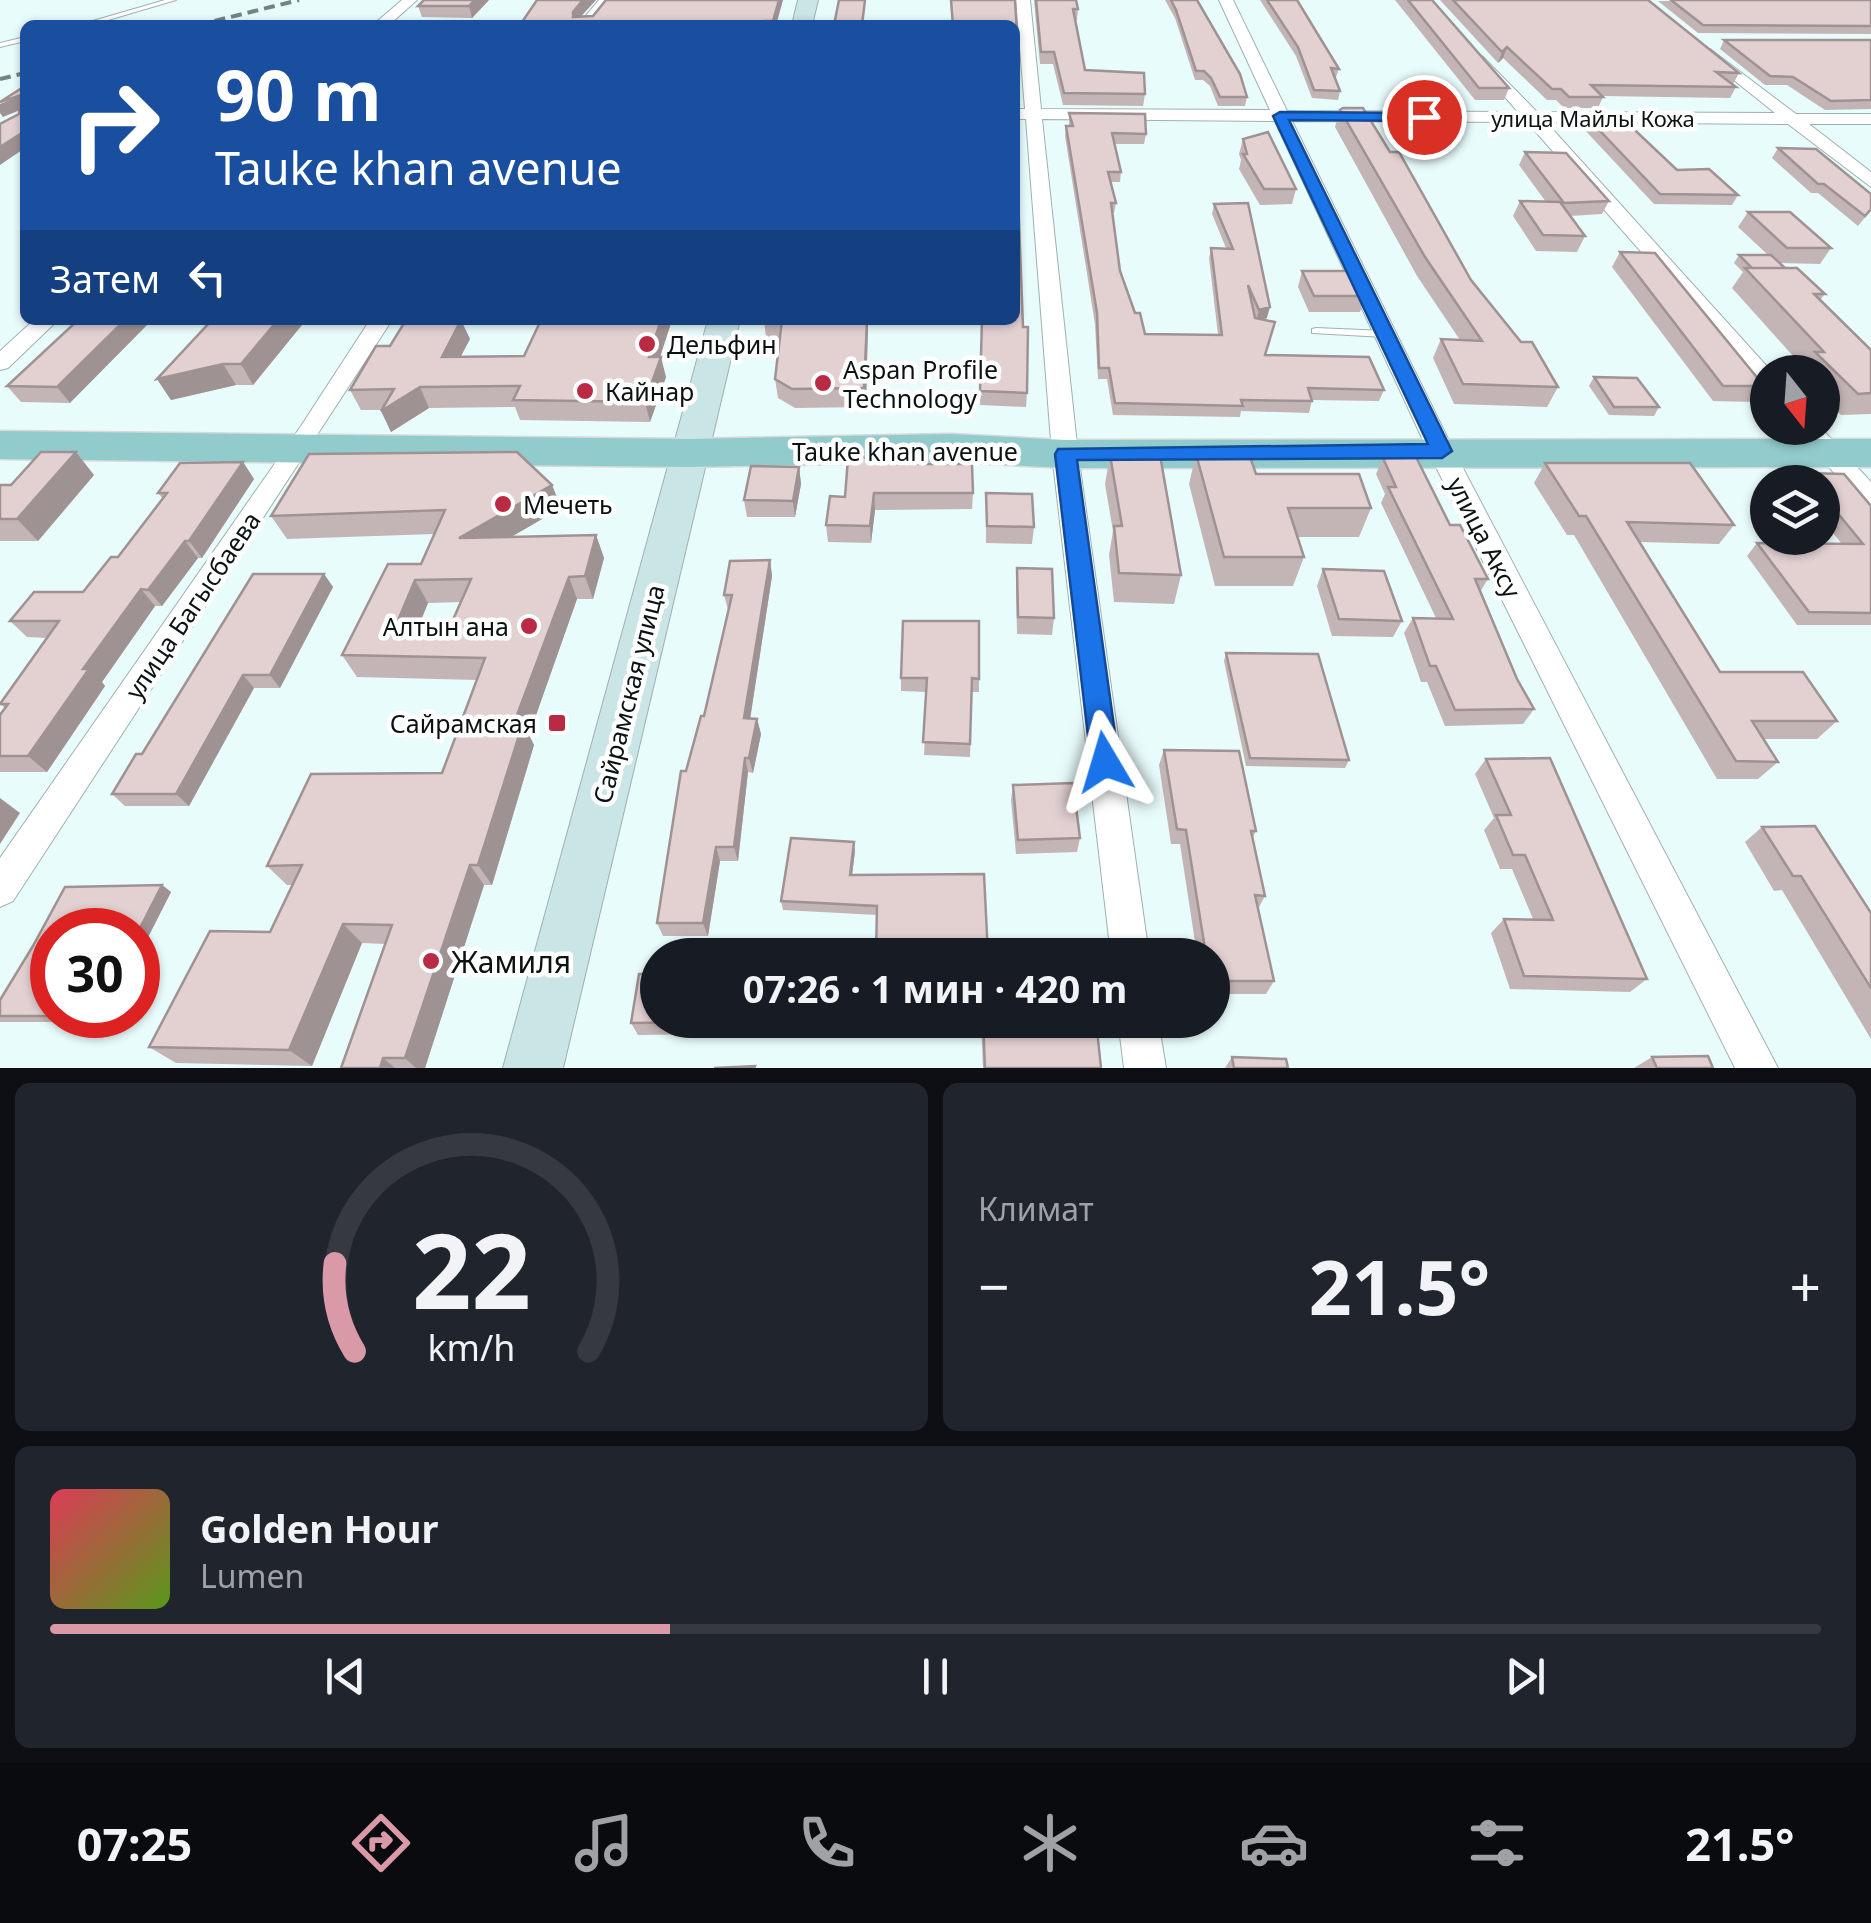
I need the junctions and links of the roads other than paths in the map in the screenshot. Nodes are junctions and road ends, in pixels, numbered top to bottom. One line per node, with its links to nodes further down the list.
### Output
1 (173, 0): 6 (lane)
2 (410, 0): 7 (street)
3 (606, 0): 8 (street)
4 (1022, 0): 11 (street)
5 (1226, 0): 12 (street, улица Аксу)
6 (101, 20)
7 (386, 20)
8 (589, 20)
9 (1714, 41): 14 (street)
10 (1467, 44): 13 (street)
11 (1023, 114): 12 (street, улица Майлы Кожа); 31 (street)
12 (1280, 116): 13 (street, улица Майлы Кожа); 21 (street, улица Аксу)
13 (1532, 117): 14 (street, улица Майлы Кожа); 22 (street)
14 (1791, 119): 15 (street, улица Майлы Кожа); 16 (street)
15 (1871, 119)
16 (1871, 181)
17 (42, 325): 23 (street)
18 (379, 325): 28 (street, улица Багысбаева)
19 (723, 325): 29 (main road, Сайрамская улица)
20 (1316, 331): 21 (lane)
21 (1385, 334): 30 (street, улица Аксу)
22 (1750, 362)
23 (0, 363)
24 (0, 432): 28 (main road, Tauke khan avenue)
25 (1871, 438): 26 (main road, Tauke khan avenue)
26 (1840, 439)
27 (1750, 440): 30 (main road, Tauke khan avenue)
28 (304, 441): 29 (main road, Tauke khan avenue); 32 (main road, Tauke khan avenue); 37 (street, улица Багысбаева)
29 (692, 442): 31 (main road, Tauke khan avenue); 40 (main road, Сайрамская улица)
30 (1438, 443): 31 (main road, Tauke khan avenue); 42 (street, улица Аксу)
31 (1064, 444): 38 (street)
32 (0, 445)
33 (1823, 445): 36 (street)
34 (1840, 445): 35 (main road, Tauke khan avenue)
35 (1871, 453)
36 (1871, 499)
37 (0, 888)
38 (1128, 938)
39 (1141, 1038): 41 (street)
40 (533, 1068)
41 (1145, 1068)
42 (1757, 1068)

